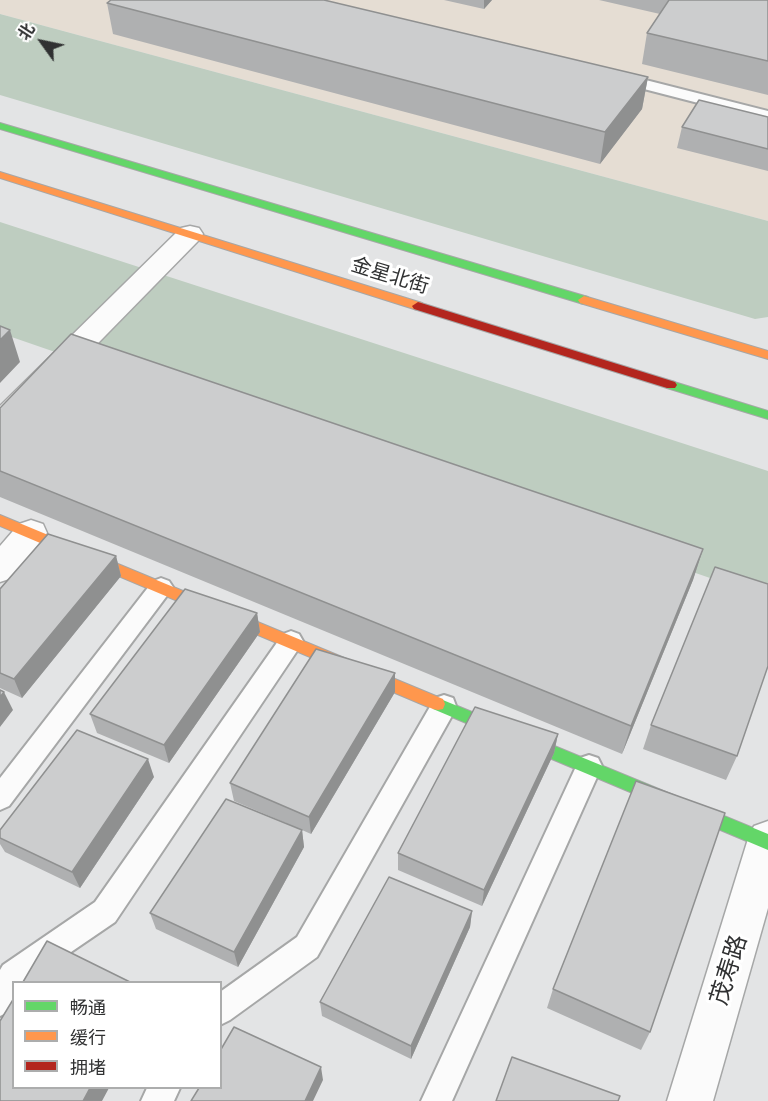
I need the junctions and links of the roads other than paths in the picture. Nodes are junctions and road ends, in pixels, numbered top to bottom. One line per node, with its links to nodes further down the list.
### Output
1 (607, 75): 2 (lane)
2 (768, 116)
3 (0, 126): 6 (main road, 金星北街)
4 (0, 175): 5 (main road, 金星北街)
5 (190, 234): 7 (main road, 金星北街); 8 (street)
6 (768, 355)
7 (768, 415)
8 (0, 424)
9 (0, 520): 10 (main road)
10 (31, 533): 11 (street); 12 (main road)
11 (0, 569)
12 (161, 587): 13 (main road); 16 (lane)
13 (291, 642): 14 (main road); 18 (lane)
14 (444, 706): 15 (main road); 19 (lane)
15 (589, 766): 17 (main road); 20 (lane)
16 (0, 798)
17 (768, 840): 21 (street, 茂寿路)
18 (0, 1000)
19 (222, 1009)
20 (436, 1101)
21 (690, 1101)

